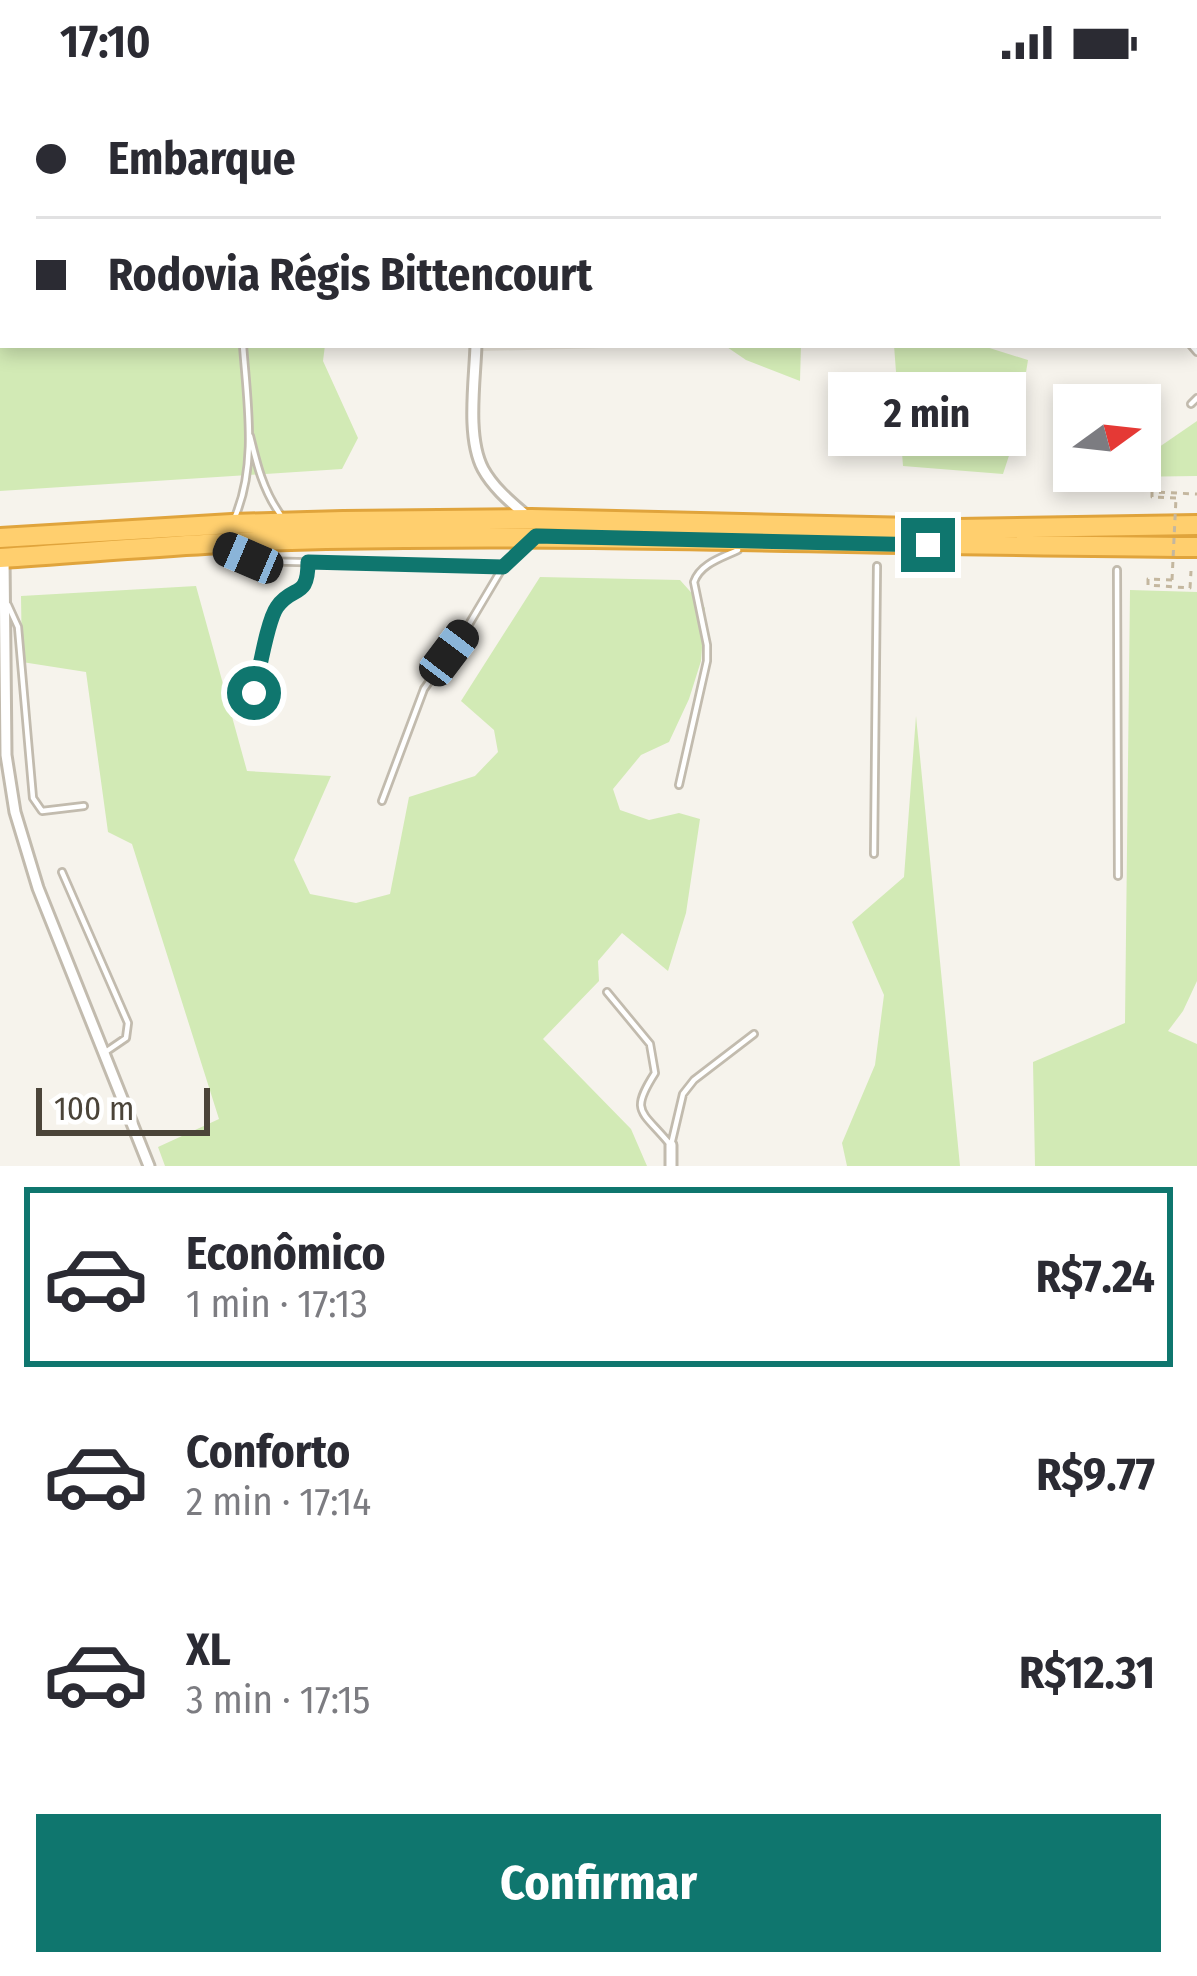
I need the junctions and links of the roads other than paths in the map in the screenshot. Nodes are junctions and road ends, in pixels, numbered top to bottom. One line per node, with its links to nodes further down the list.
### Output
1 (243, 348): 3 (lane)
2 (476, 348): 7 (street)
3 (249, 431): 4 (lane); 5 (lane)
4 (286, 522): 5 (highway); 7 (highway)
5 (232, 524): 11 (highway)
6 (1197, 525): 7 (highway)
7 (533, 528): 8 (highway); 9 (highway); 14 (lane)
8 (213, 543): 11 (highway); 12 (lane)
9 (1197, 547)
10 (738, 550): 18 (lane)
11 (1, 551): 16 (street)
12 (308, 562): 14 (lane); 17 (lane)
13 (877, 566): 21 (lane)
14 (503, 567): 19 (lane)
15 (1117, 570): 23 (lane)
16 (5, 600): 20 (lane); 26 (street)
17 (254, 693)
18 (680, 785)
19 (382, 801)
20 (84, 806)
21 (874, 854)
22 (62, 872): 26 (lane)
23 (1118, 876)
24 (607, 992): 27 (lane)
25 (754, 1034): 27 (lane)
26 (104, 1053): 28 (street)
27 (671, 1145): 29 (street)
28 (149, 1166)
29 (671, 1166)

